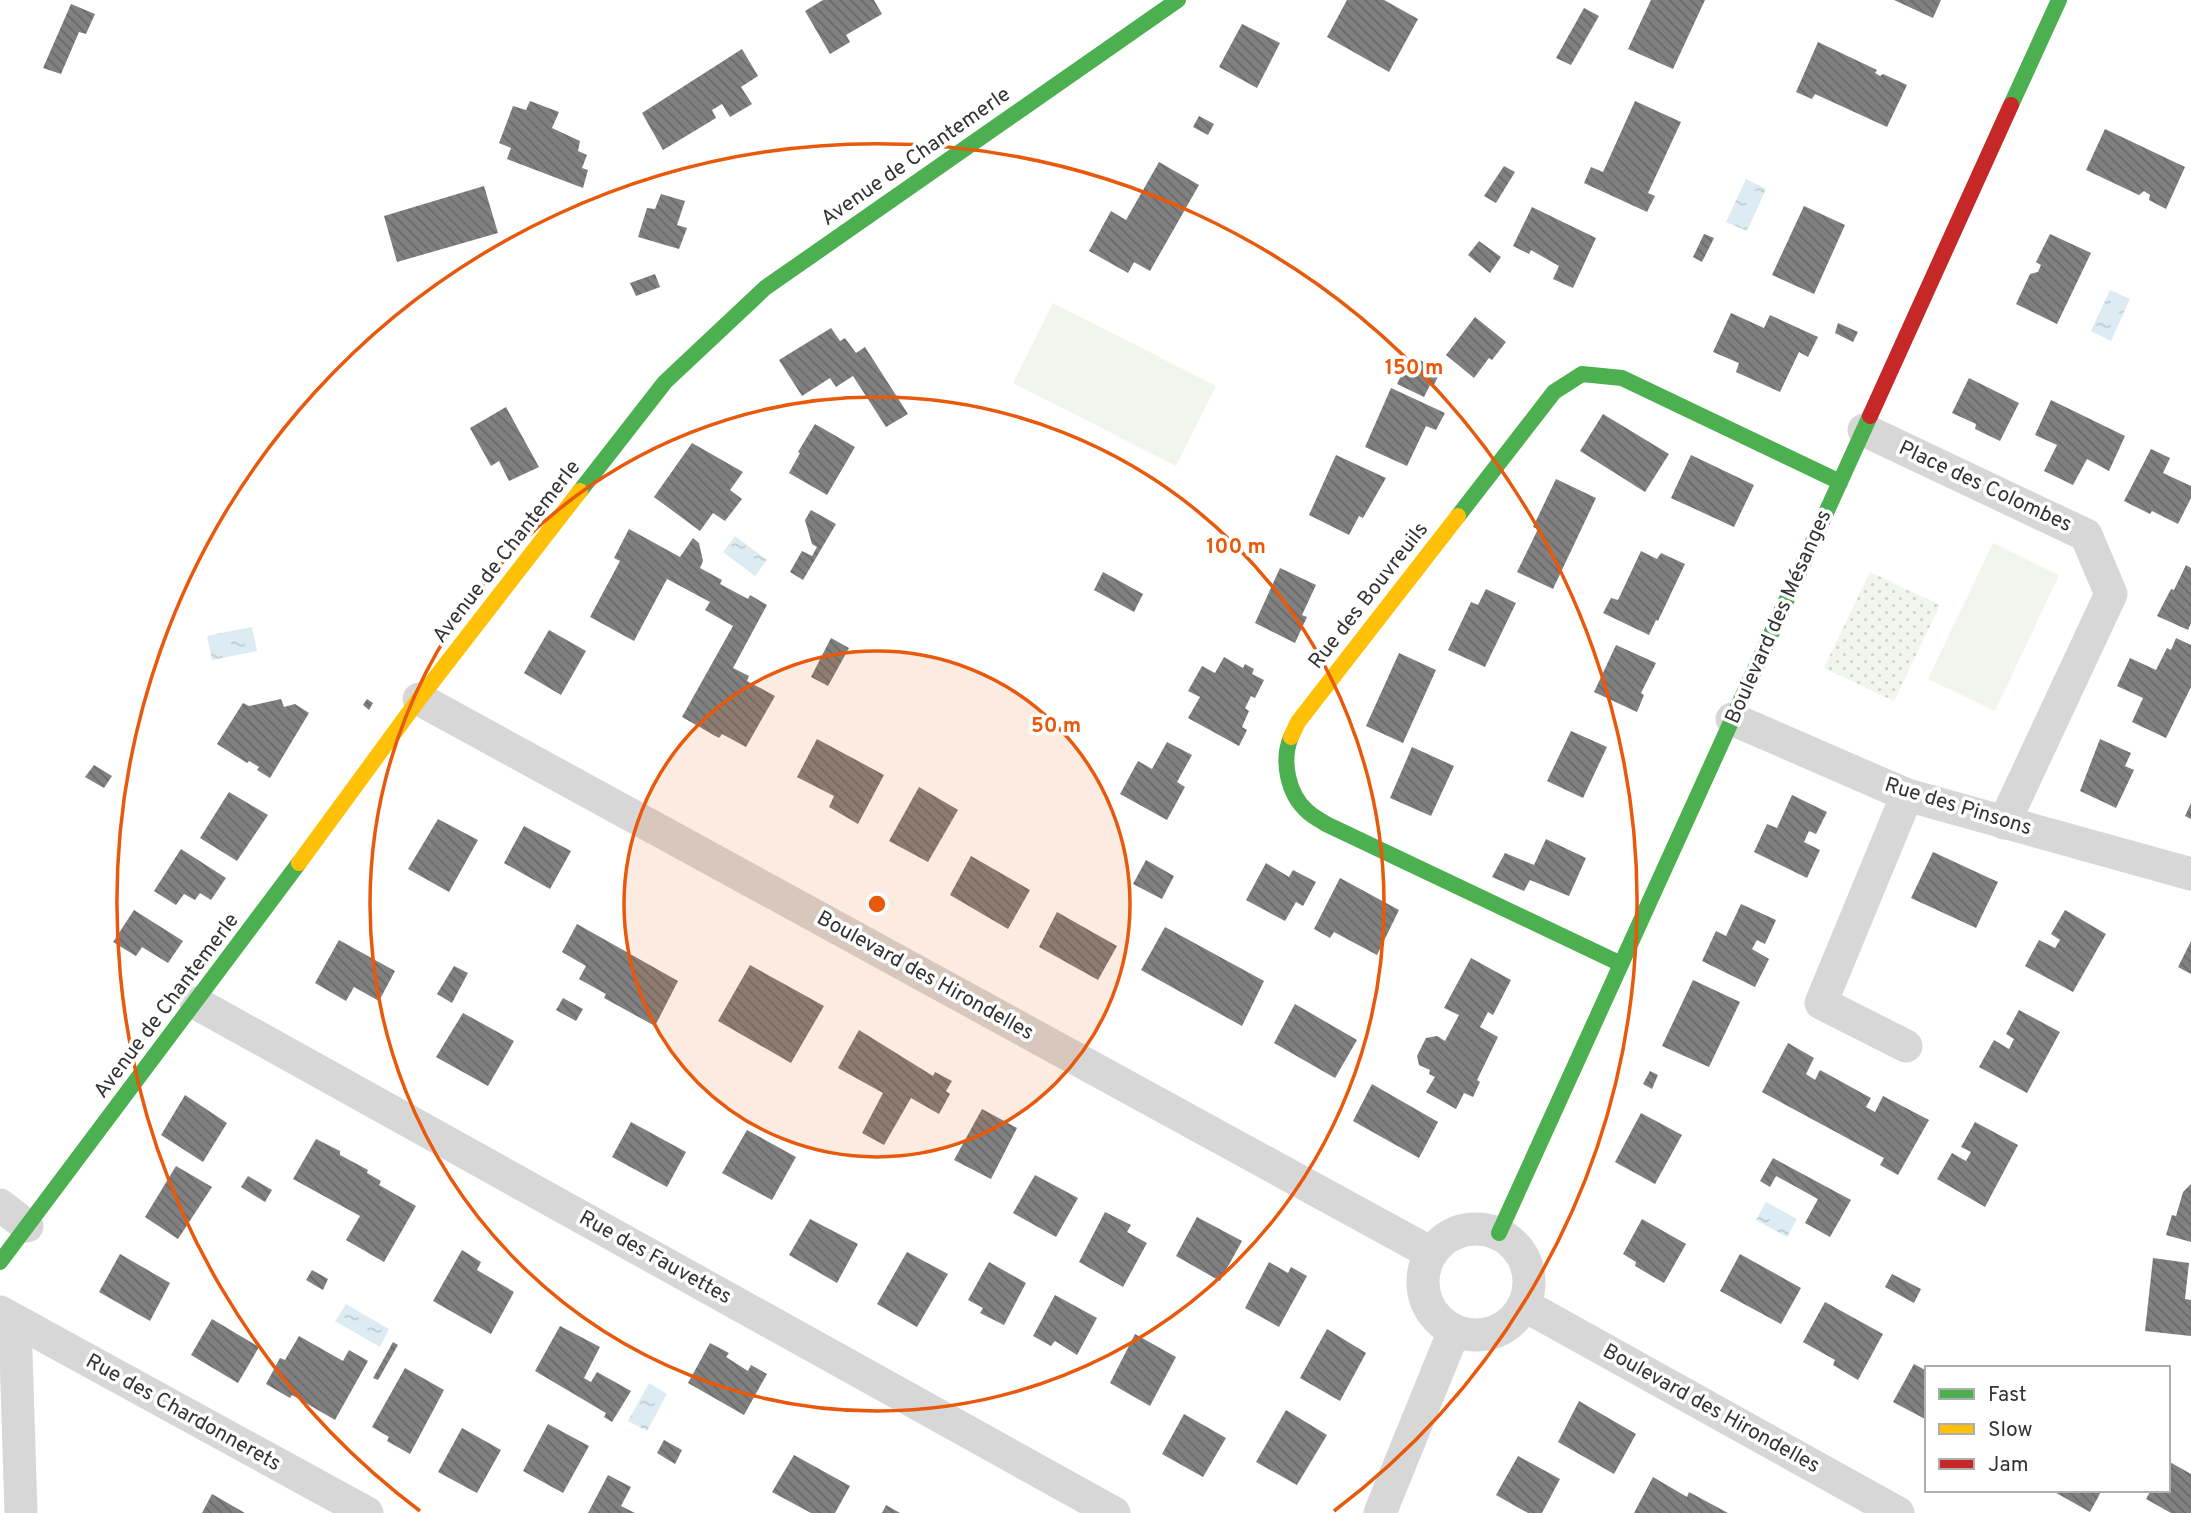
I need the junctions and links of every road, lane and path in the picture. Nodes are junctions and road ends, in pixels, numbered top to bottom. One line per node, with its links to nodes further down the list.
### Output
1 (1178, 0): 5 (street, Avenue de Chantemerle)
2 (2059, 0): 3 (street, Boulevard des Mésanges)
3 (1864, 429): 4 (street, Boulevard des Mésanges); 8 (street, Place des Colombes)
4 (1840, 482): 6 (street, Boulevard des Mésanges); 10 (street, Rue des Bouvreuils)
5 (419, 699): 11 (street, Avenue de Chantemerle); 16 (street, Boulevard des Hirondelles)
6 (1732, 719): 7 (street, Rue des Pinsons); 10 (street, Boulevard des Mésanges)
7 (1907, 795): 8 (street, Rue des Pinsons); 12 (street)
8 (2004, 823): 9 (street, Rue des Pinsons)
9 (2191, 874)
10 (1621, 964): 15 (street, Boulevard des Mésanges)
11 (196, 1003): 14 (street, Avenue de Chantemerle); 23 (street, Rue des Fauvettes)
12 (1906, 1046)
13 (0, 1205): 14 (street)
14 (27, 1226): 17 (street, Avenue de Chantemerle)
15 (1499, 1233): 16 (street); 18 (street)
16 (1431, 1253): 20 (street)
17 (0, 1262)
18 (1524, 1305): 20 (street); 25 (street, Boulevard des Hirondelles)
19 (8, 1316): 21 (street); 22 (street, Rue des Chardonnerets)
20 (1454, 1331): 24 (street)
21 (21, 1513)
22 (367, 1513)
23 (1114, 1513)
24 (1380, 1513)
25 (1898, 1513)

